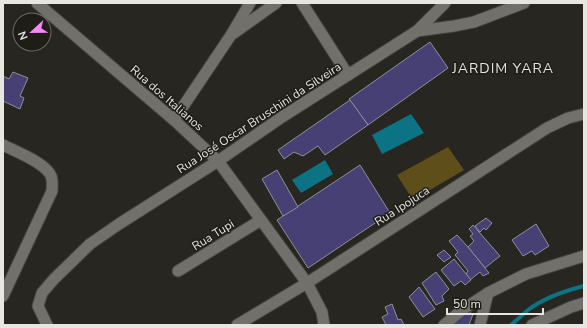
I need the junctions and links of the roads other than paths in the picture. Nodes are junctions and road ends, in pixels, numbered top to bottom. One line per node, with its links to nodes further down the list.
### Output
1 (37, 3): 11 (street, Rua dos Italianos)
2 (250, 3): 8 (street)
3 (276, 3): 8 (street)
4 (302, 3): 9 (street)
5 (445, 3): 7 (street)
6 (524, 3): 7 (street, Rua José Oscar Bruschini da Silveira)
7 (417, 31): 9 (street, Rua José Oscar Bruschini da Silveira)
8 (231, 35): 11 (street)
9 (348, 75): 13 (street, Rua José Oscar Bruschini da Silveira)
10 (584, 114): 17 (street, Rua Ipojuca)
11 (174, 120): 13 (street, Rua dos Italianos)
12 (3, 145): 19 (street)
13 (218, 161): 14 (street, Rua dos Italianos); 21 (street, Rua José Oscar Bruschini da Silveira)
14 (260, 220): 16 (street, Rua Tupi); 17 (street, Rua dos Italianos)
15 (583, 257): 18 (street)
16 (178, 272)
17 (307, 283): 22 (street, Rua Ipojuca); 23 (street, Rua dos Italianos)
18 (488, 293): 24 (street); 25 (street)
19 (3, 296)
20 (584, 303): 26 (street)
21 (46, 325)
22 (237, 325)
23 (324, 325)
24 (444, 325)
25 (480, 325)
26 (532, 325)

